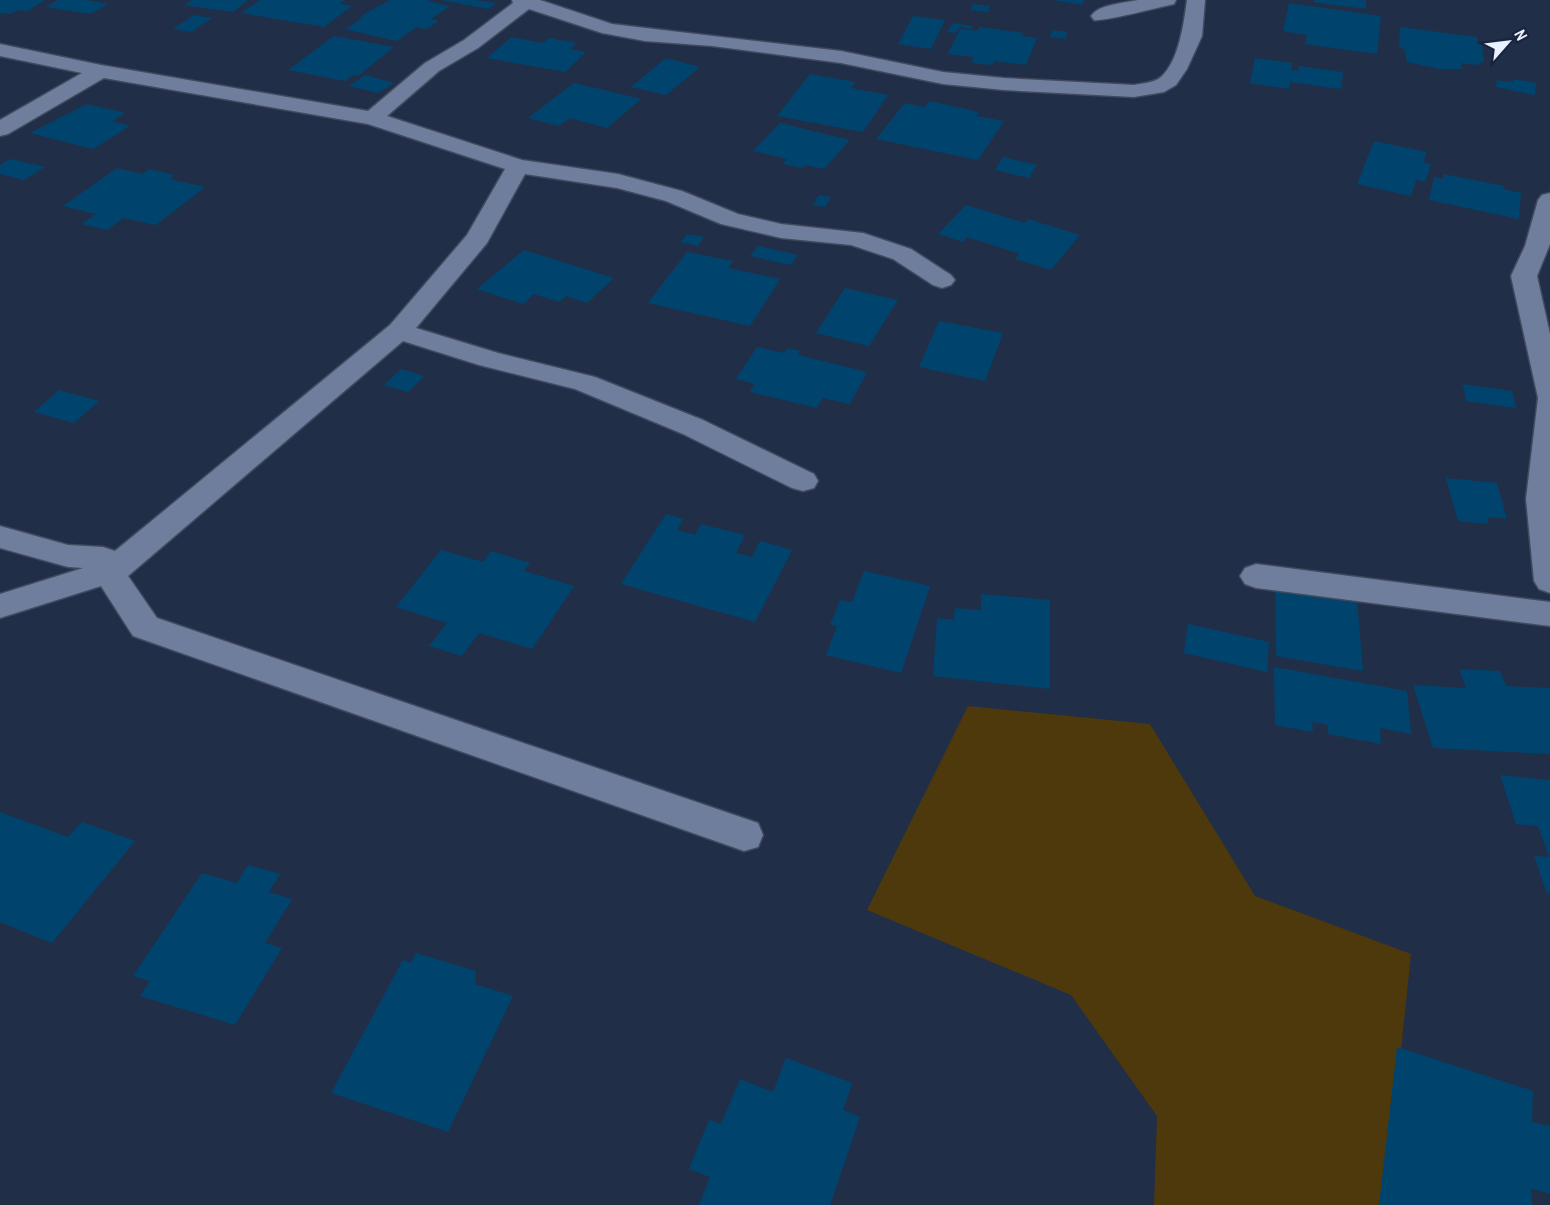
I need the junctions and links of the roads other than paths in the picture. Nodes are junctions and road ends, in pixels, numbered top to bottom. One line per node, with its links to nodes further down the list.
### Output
1 (526, 0): 3 (street); 7 (street)
2 (1167, 0): 4 (street)
3 (1196, 0)
4 (1101, 16)
5 (0, 50): 6 (street)
6 (101, 71): 7 (street); 8 (street)
7 (372, 118): 9 (street)
8 (0, 129)
9 (518, 166): 11 (street); 12 (street)
10 (1550, 200): 13 (street)
11 (942, 280)
12 (399, 331): 15 (street); 17 (street)
13 (1550, 395)
14 (1550, 401): 19 (street)
15 (803, 481)
16 (0, 537): 17 (street)
17 (110, 571): 20 (street); 22 (street)
18 (1256, 576): 21 (street)
19 (1550, 581)
20 (0, 606)
21 (1550, 614)
22 (744, 835)

